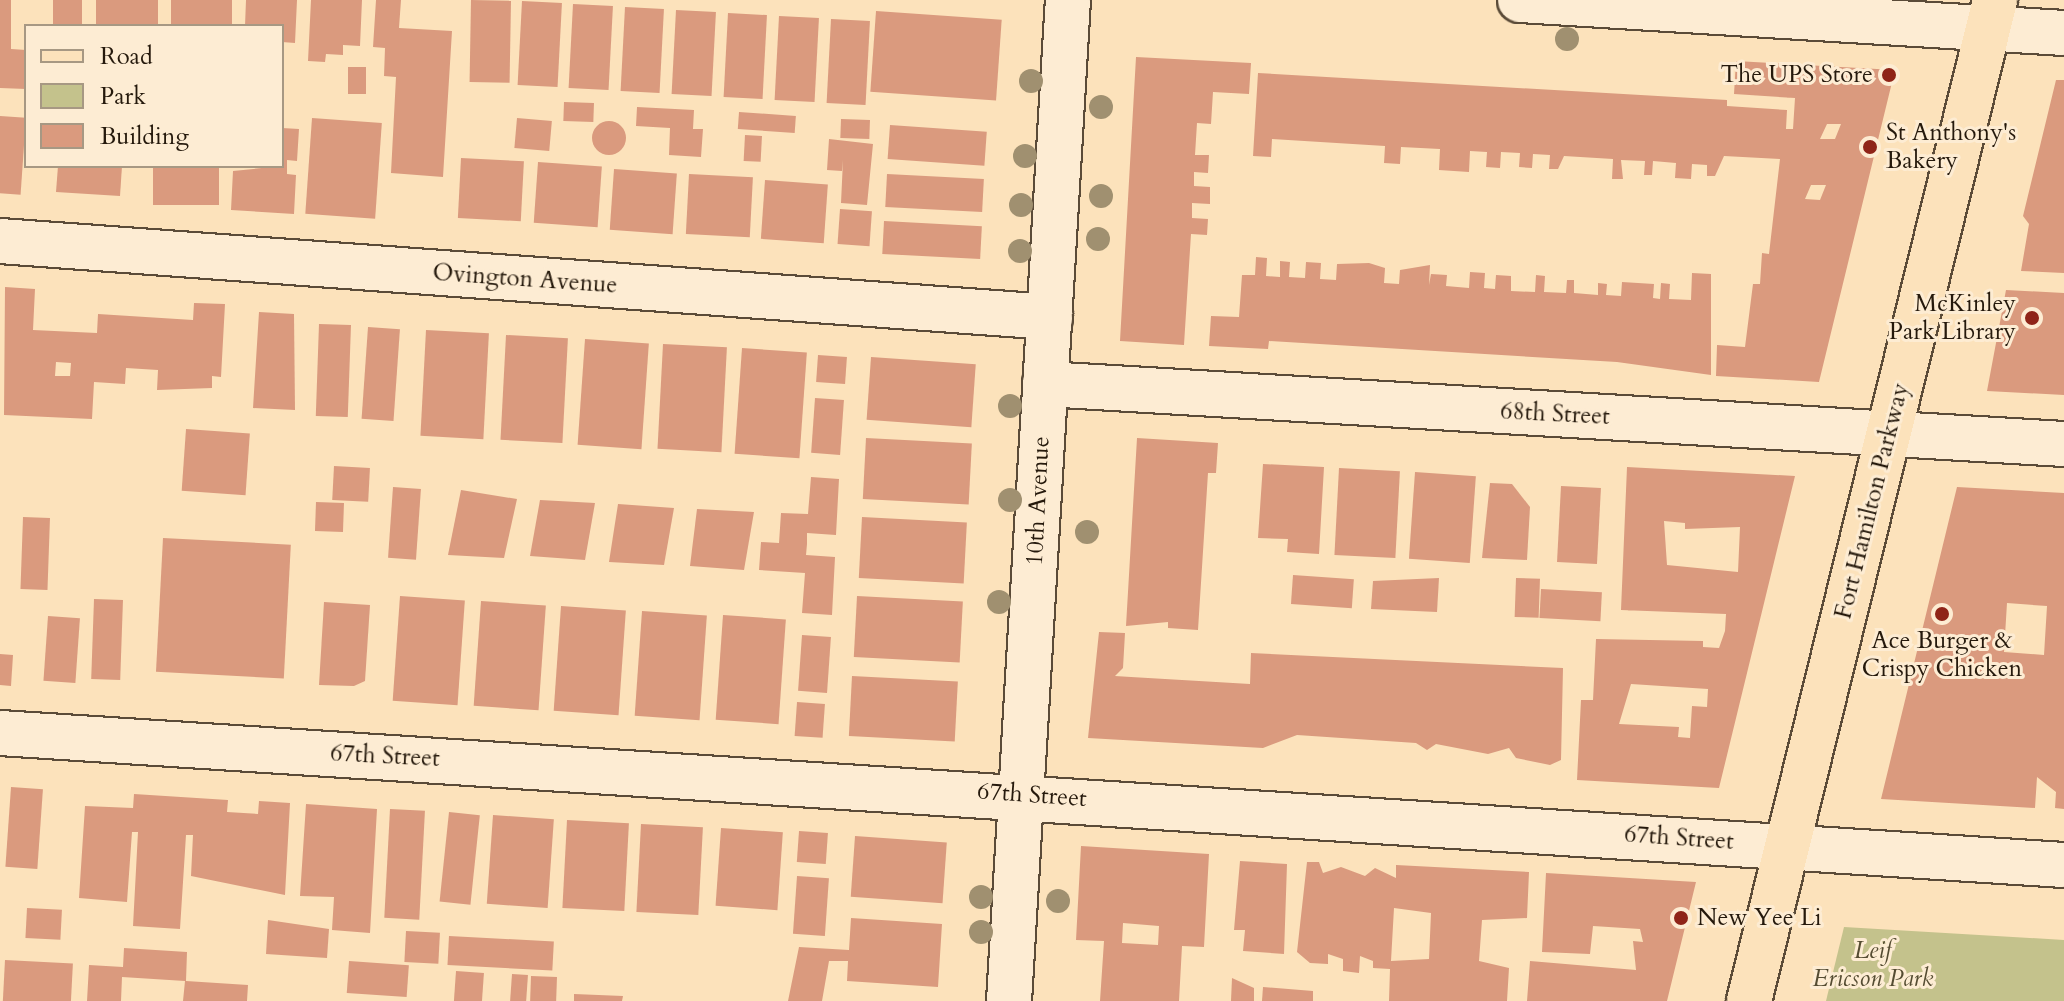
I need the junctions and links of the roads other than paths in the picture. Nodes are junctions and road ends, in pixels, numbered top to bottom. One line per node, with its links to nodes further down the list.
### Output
1 (1068, 0): 6 (street, 10th Avenue)
2 (1520, 0): 3 (street)
3 (1991, 14): 4 (street); 8 (main road, Fort Hamilton Parkway)
4 (2064, 33)
5 (0, 241): 6 (street, Ovington Avenue)
6 (1050, 317): 7 (street, 10th Avenue)
7 (1045, 384): 8 (street, 68th Street); 11 (street, 10th Avenue)
8 (1889, 433): 9 (street, 68th Street); 12 (main road, Fort Hamilton Parkway)
9 (2064, 444)
10 (0, 733): 11 (street, 67th Street)
11 (1021, 794): 12 (street, 67th Street); 14 (street, 10th Avenue)
12 (1787, 846): 13 (street, 67th Street); 15 (main road, Fort Hamilton Parkway)
13 (2064, 865)
14 (1009, 1001)
15 (1749, 1001)

